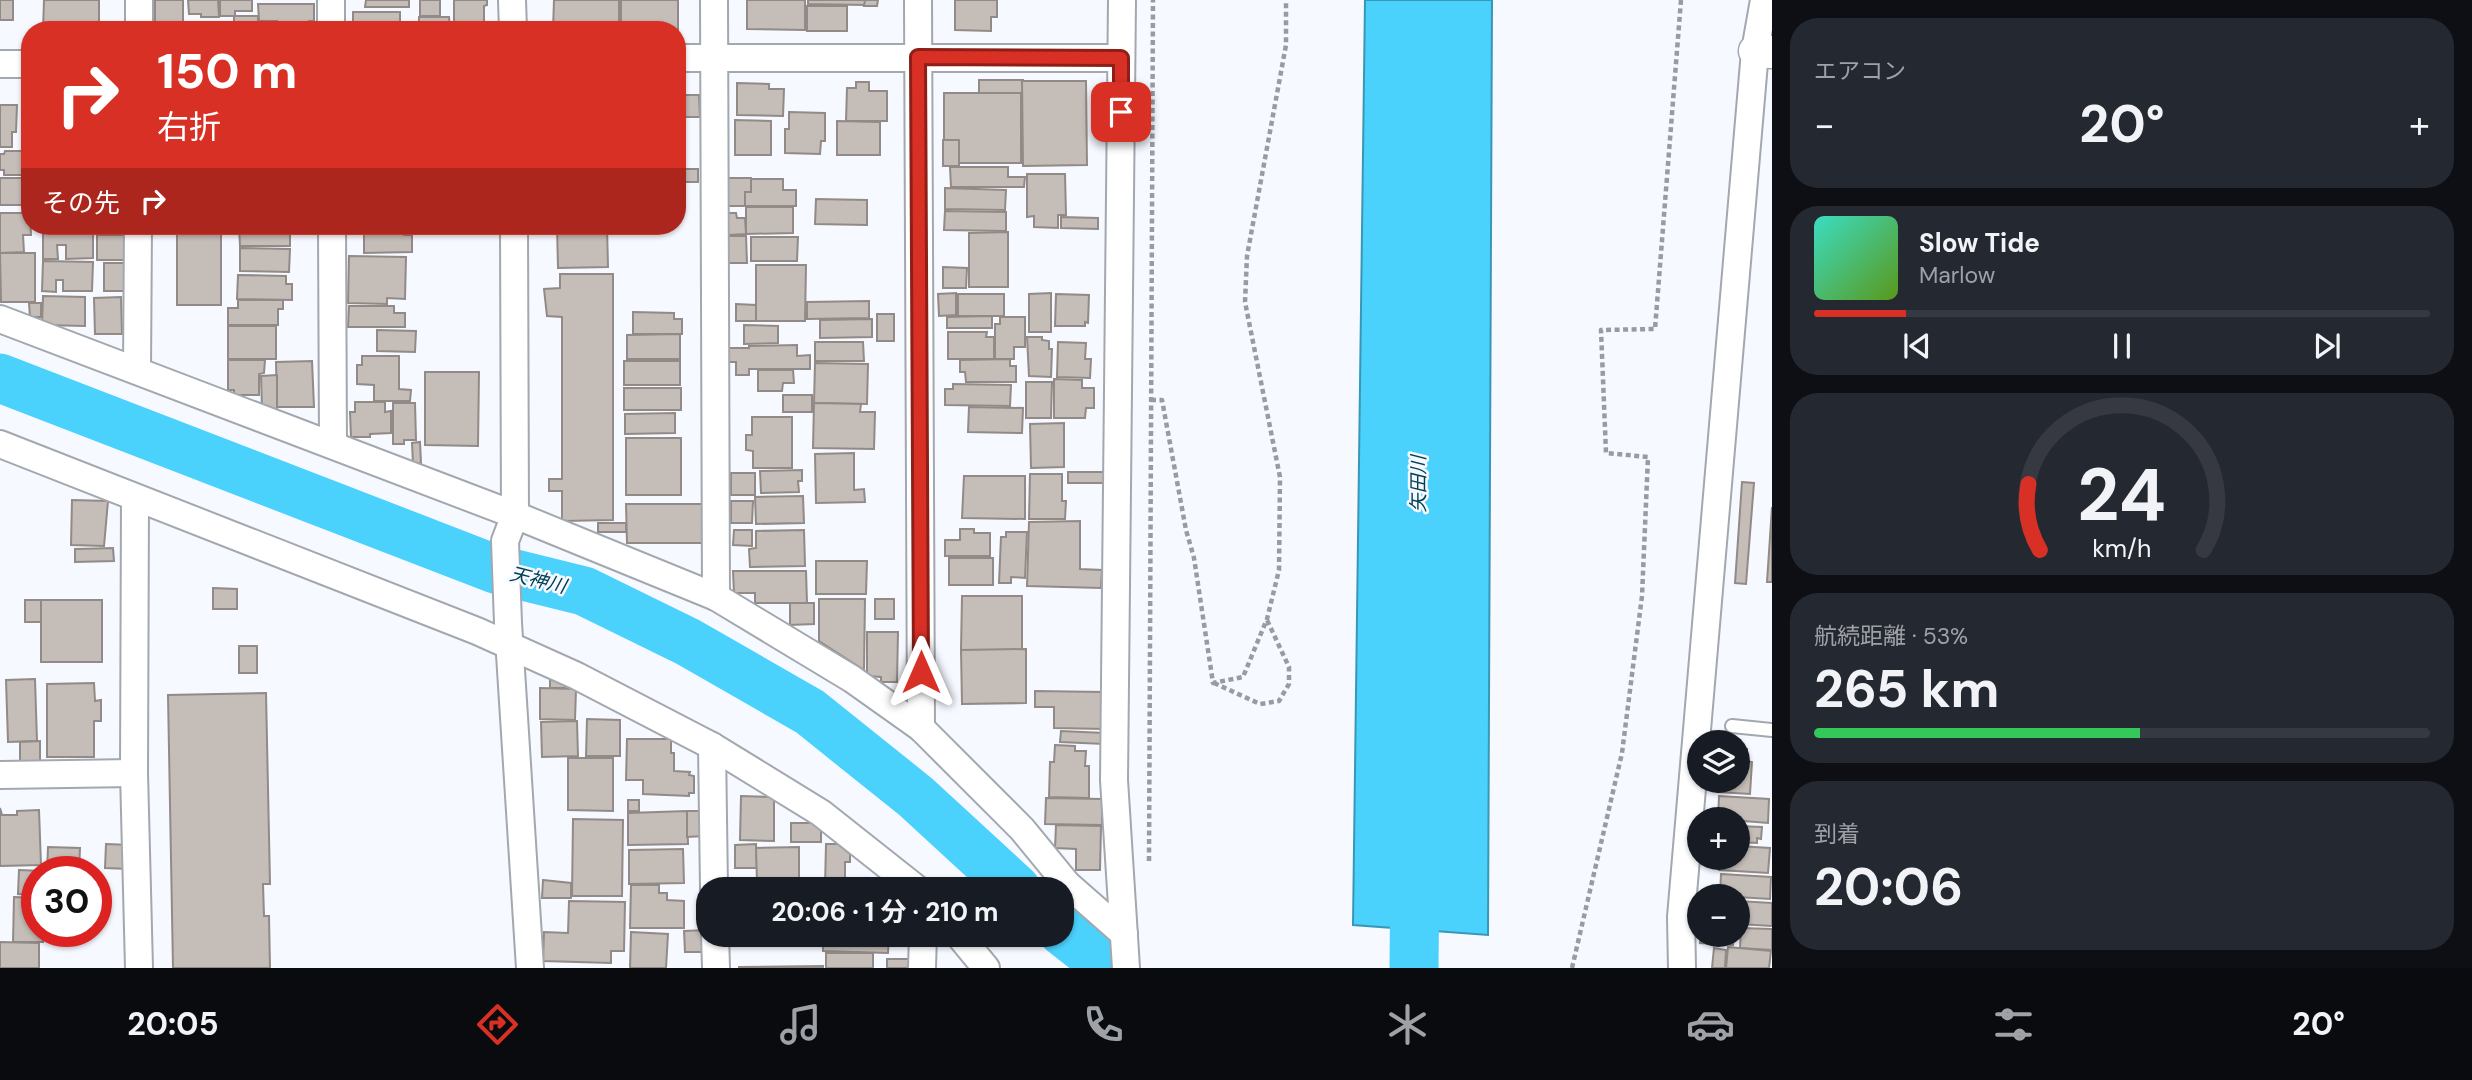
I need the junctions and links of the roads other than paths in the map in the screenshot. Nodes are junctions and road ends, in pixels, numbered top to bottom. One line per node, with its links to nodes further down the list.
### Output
1 (139, 0): 8 (street)
2 (331, 0): 9 (street)
3 (512, 0): 10 (street)
4 (714, 0): 14 (street)
5 (918, 0): 12 (street)
6 (1122, 0): 15 (street)
7 (1764, 0): 11 (street)
8 (139, 21)
9 (331, 21)
10 (513, 21)
11 (1764, 51): 47 (street)
12 (918, 57): 14 (street); 15 (street); 30 (street)
13 (686, 58): 14 (street)
14 (715, 58): 27 (street)
15 (1121, 58): 37 (street)
16 (0, 64): 17 (street)
17 (21, 64)
18 (138, 235): 22 (street)
19 (332, 235): 24 (street)
20 (514, 235): 26 (street)
21 (0, 318): 22 (street)
22 (137, 370): 24 (street)
23 (0, 444): 25 (street)
24 (333, 445): 26 (street)
25 (135, 499): 28 (street); 33 (street)
26 (515, 514): 27 (street); 28 (street)
27 (716, 597): 30 (street)
28 (509, 634): 32 (street); 42 (street)
29 (1732, 726): 31 (lane)
30 (921, 728): 37 (street)
31 (1772, 730)
32 (712, 746): 35 (street); 36 (street)
33 (134, 774): 34 (street); 41 (street)
34 (0, 775)
35 (714, 877)
36 (902, 877)
37 (1124, 934): 46 (street)
38 (715, 947): 43 (street)
39 (923, 947): 44 (street)
40 (969, 947): 45 (street)
41 (139, 968)
42 (530, 968)
43 (716, 968)
44 (922, 968)
45 (986, 968)
46 (1126, 968)
47 (1682, 968)

